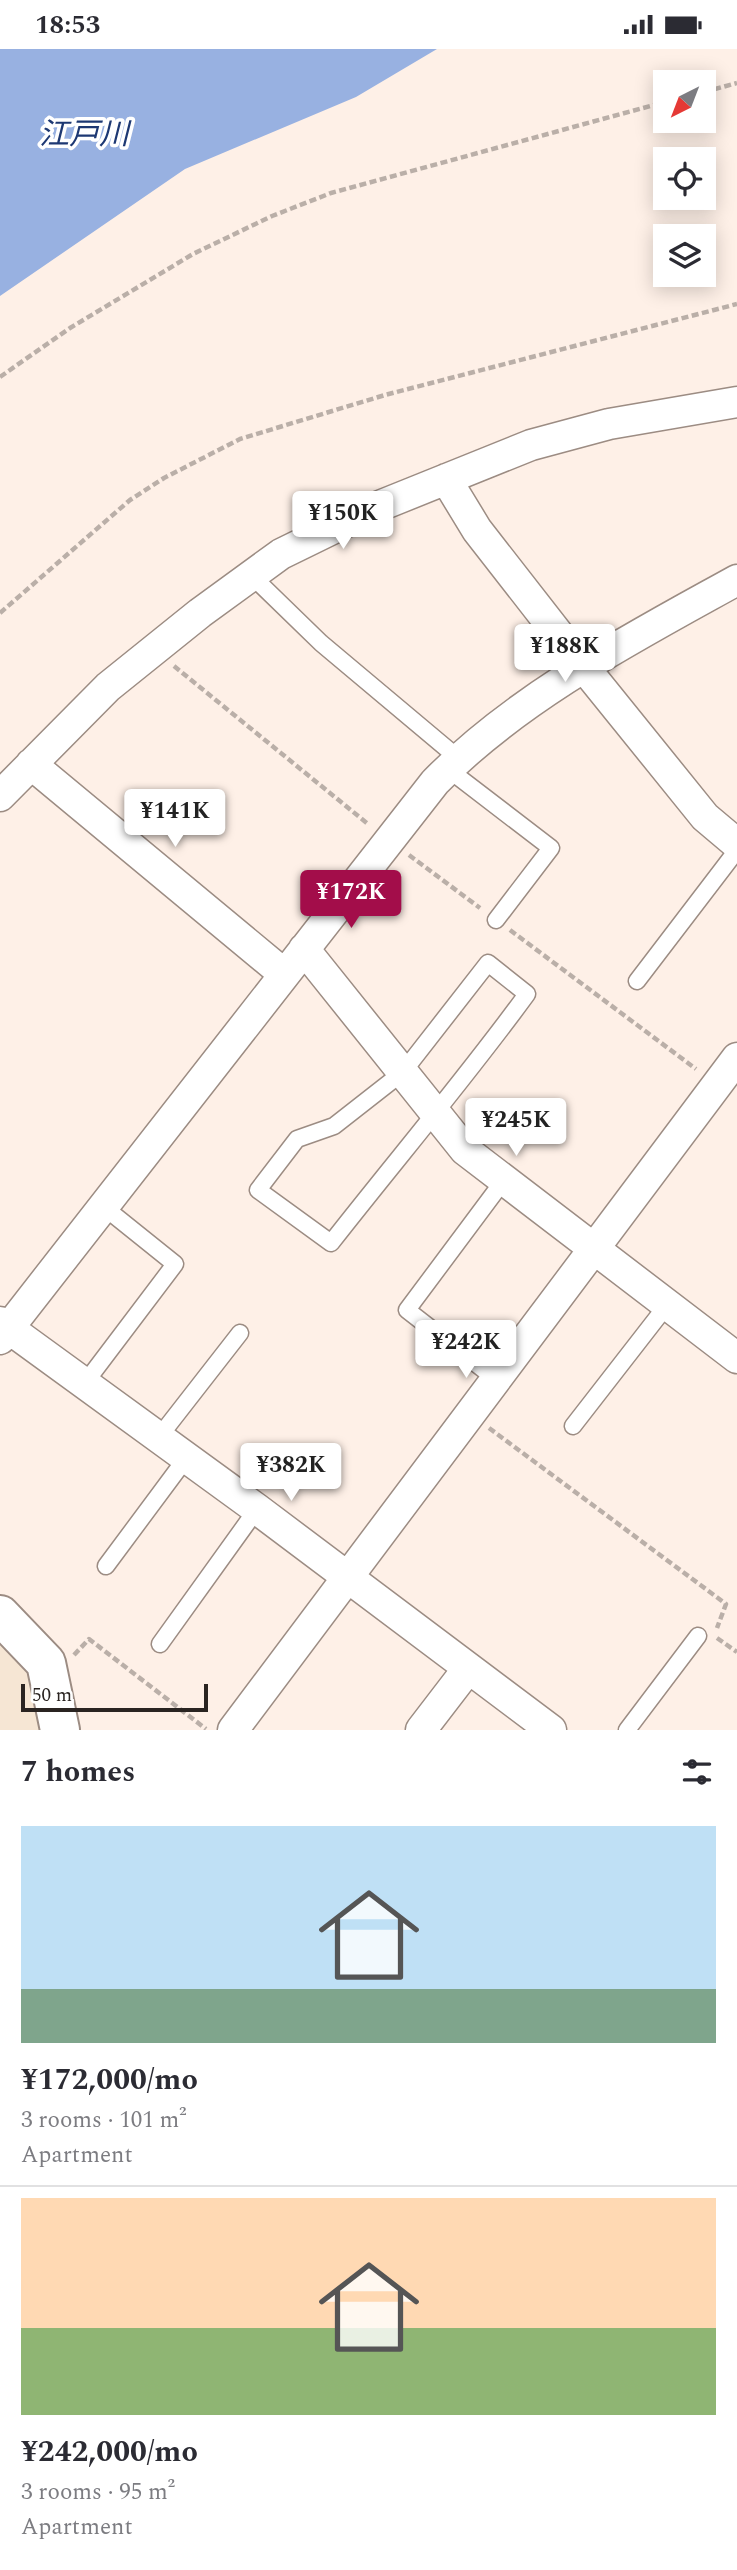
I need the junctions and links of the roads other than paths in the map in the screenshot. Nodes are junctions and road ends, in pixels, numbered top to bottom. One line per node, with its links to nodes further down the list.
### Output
1 (737, 402): 2 (street)
2 (446, 479): 3 (street); 5 (street)
3 (251, 575): 6 (street); 7 (lane)
4 (737, 580): 5 (street)
5 (583, 666): 7 (street); 9 (street)
6 (31, 764): 8 (street); 13 (street)
7 (453, 764): 11 (lane); 12 (street)
8 (0, 796)
9 (737, 844)
10 (737, 850): 14 (lane)
11 (496, 920)
12 (304, 949): 13 (street); 16 (street)
13 (284, 974): 19 (street)
14 (637, 981)
15 (737, 1058): 20 (street)
16 (403, 1072): 17 (street); 17 (lane); 17 (lane)
17 (433, 1112): 18 (street)
18 (504, 1180): 20 (street); 25 (lane)
19 (104, 1207): 22 (street); 26 (lane)
20 (595, 1250): 21 (street); 25 (street)
21 (667, 1305): 24 (street); 27 (lane)
22 (3, 1330): 26 (street)
23 (240, 1333): 28 (lane)
24 (737, 1358)
25 (497, 1380): 32 (street)
26 (85, 1383): 28 (street)
27 (573, 1426)
28 (159, 1437): 29 (street)
29 (187, 1457): 30 (street); 31 (lane)
30 (257, 1509): 32 (street); 35 (lane)
31 (106, 1566)
32 (347, 1579): 36 (street); 39 (street)
33 (0, 1615): 38 (street)
34 (698, 1636): 41 (lane)
35 (160, 1644)
36 (467, 1670): 37 (street); 40 (street)
37 (540, 1727)
38 (60, 1730)
39 (233, 1730)
40 (421, 1730)
41 (627, 1730)

